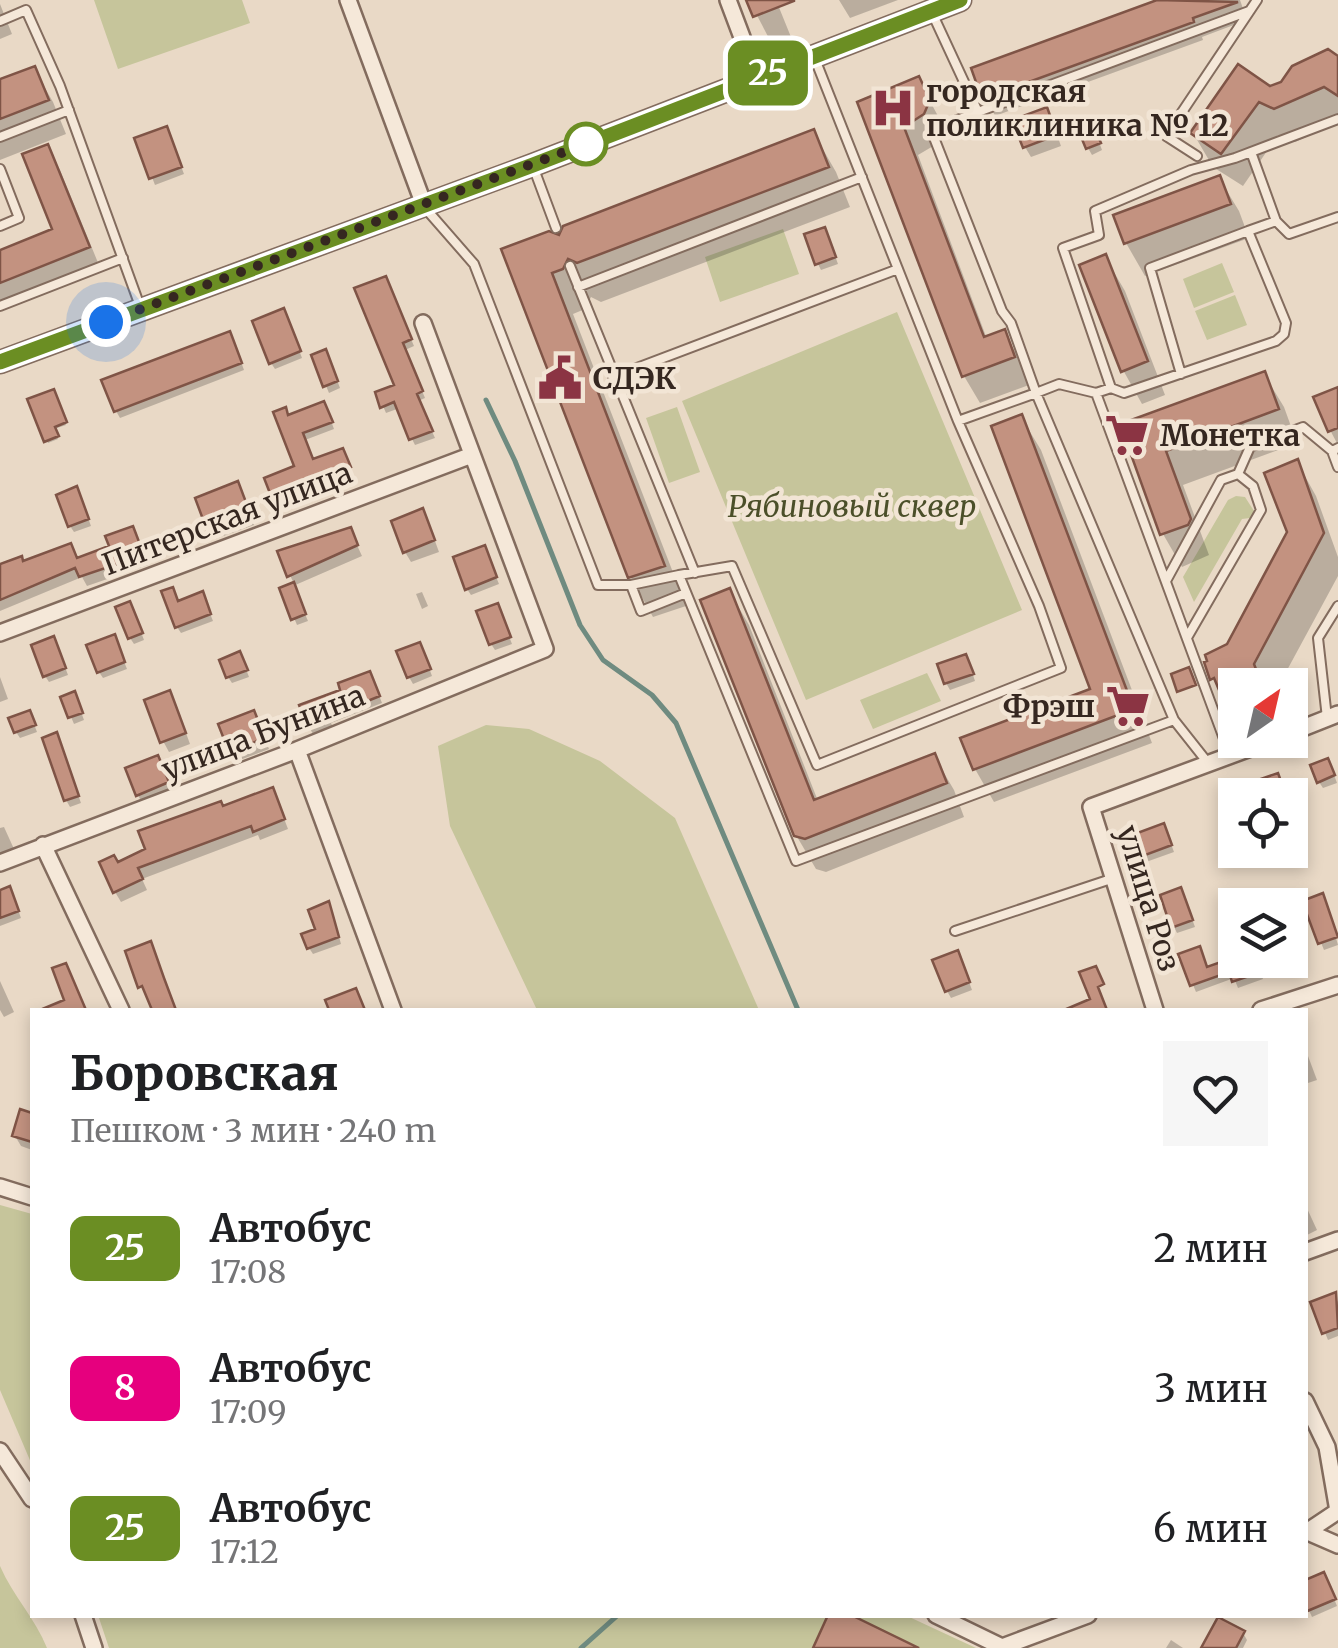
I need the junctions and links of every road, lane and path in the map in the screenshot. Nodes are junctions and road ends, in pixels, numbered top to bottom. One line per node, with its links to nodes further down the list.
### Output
1 (348, 0): 19 (street)
2 (728, 0): 9 (street)
3 (960, 0): 5 (street)
4 (1257, 0): 6 (lane)
5 (931, 11): 8 (street); 11 (lane)
6 (1248, 11): 11 (lane); 15 (lane)
7 (0, 21): 10 (lane)
8 (814, 54): 9 (street); 18 (lane)
9 (757, 77): 16 (street)
10 (69, 110): 13 (lane); 25 (lane)
11 (978, 112): 36 (lane)
12 (1338, 118): 14 (lane)
13 (0, 136)
14 (1251, 152): 21 (lane); 35 (lane)
15 (1197, 156)
16 (533, 165): 19 (street); 23 (lane)
17 (0, 169): 22 (lane)
18 (862, 177): 27 (lane); 28 (lane)
19 (424, 205): 30 (street); 46 (lane)
20 (1338, 217): 21 (lane)
21 (1276, 221): 24 (lane)
22 (0, 226)
23 (556, 228)
24 (1248, 231): 33 (lane); 33 (lane)
25 (122, 258): 29 (lane); 30 (lane)
26 (570, 266): 28 (lane)
27 (898, 269): 34 (lane); 38 (lane)
28 (578, 287): 34 (lane)
29 (0, 306)
30 (141, 309): 32 (street)
31 (422, 324): 40 (street)
32 (0, 362)
33 (1181, 374): 35 (lane)
34 (613, 376): 43 (lane)
35 (1111, 388): 37 (lane)
36 (1036, 392): 37 (lane); 38 (lane); 52 (lane)
37 (1096, 394): 45 (lane)
38 (958, 422): 43 (lane)
39 (1335, 449): 41 (lane); 42 (lane)
40 (472, 455): 49 (street, Питерская улица); 55 (street, улица Бунина)
41 (1338, 467)
42 (1238, 474): 45 (lane); 50 (lane)
43 (695, 573): 44 (lane)
44 (679, 576): 46 (lane); 47 (lane)
45 (1166, 581): 50 (lane)
46 (630, 586): 47 (lane)
47 (686, 592): 52 (lane)
48 (1338, 606): 51 (lane)
49 (0, 633)
50 (1188, 636): 53 (lane)
51 (1332, 716): 54 (street)
52 (1174, 720): 57 (lane)
53 (1218, 722)
54 (1308, 726)
55 (296, 750): 58 (street, улица Бунина); 64 (street)
56 (1224, 758): 57 (street)
57 (1208, 764): 60 (street, улица Роз)
58 (43, 844): 59 (street, улица Бунина); 63 (street)
59 (0, 863)
60 (1114, 878): 61 (lane); 65 (street, улица Роз)
61 (955, 931)
62 (1338, 985): 66 (street)
63 (119, 1008)
64 (392, 1008)
65 (1154, 1008)
66 (1267, 1008)
67 (0, 1187): 68 (street)
68 (30, 1196)
69 (1338, 1240): 70 (street)
70 (1308, 1251)
71 (1308, 1407): 74 (street)
72 (0, 1451): 73 (street)
73 (30, 1496)
74 (1338, 1511): 75 (street)
75 (1308, 1531)
76 (1308, 1532): 77 (street)
77 (1338, 1545)
78 (84, 1618): 81 (street)
79 (942, 1618): 82 (street)
80 (1080, 1618): 82 (street)
81 (94, 1648)
82 (1003, 1648)

